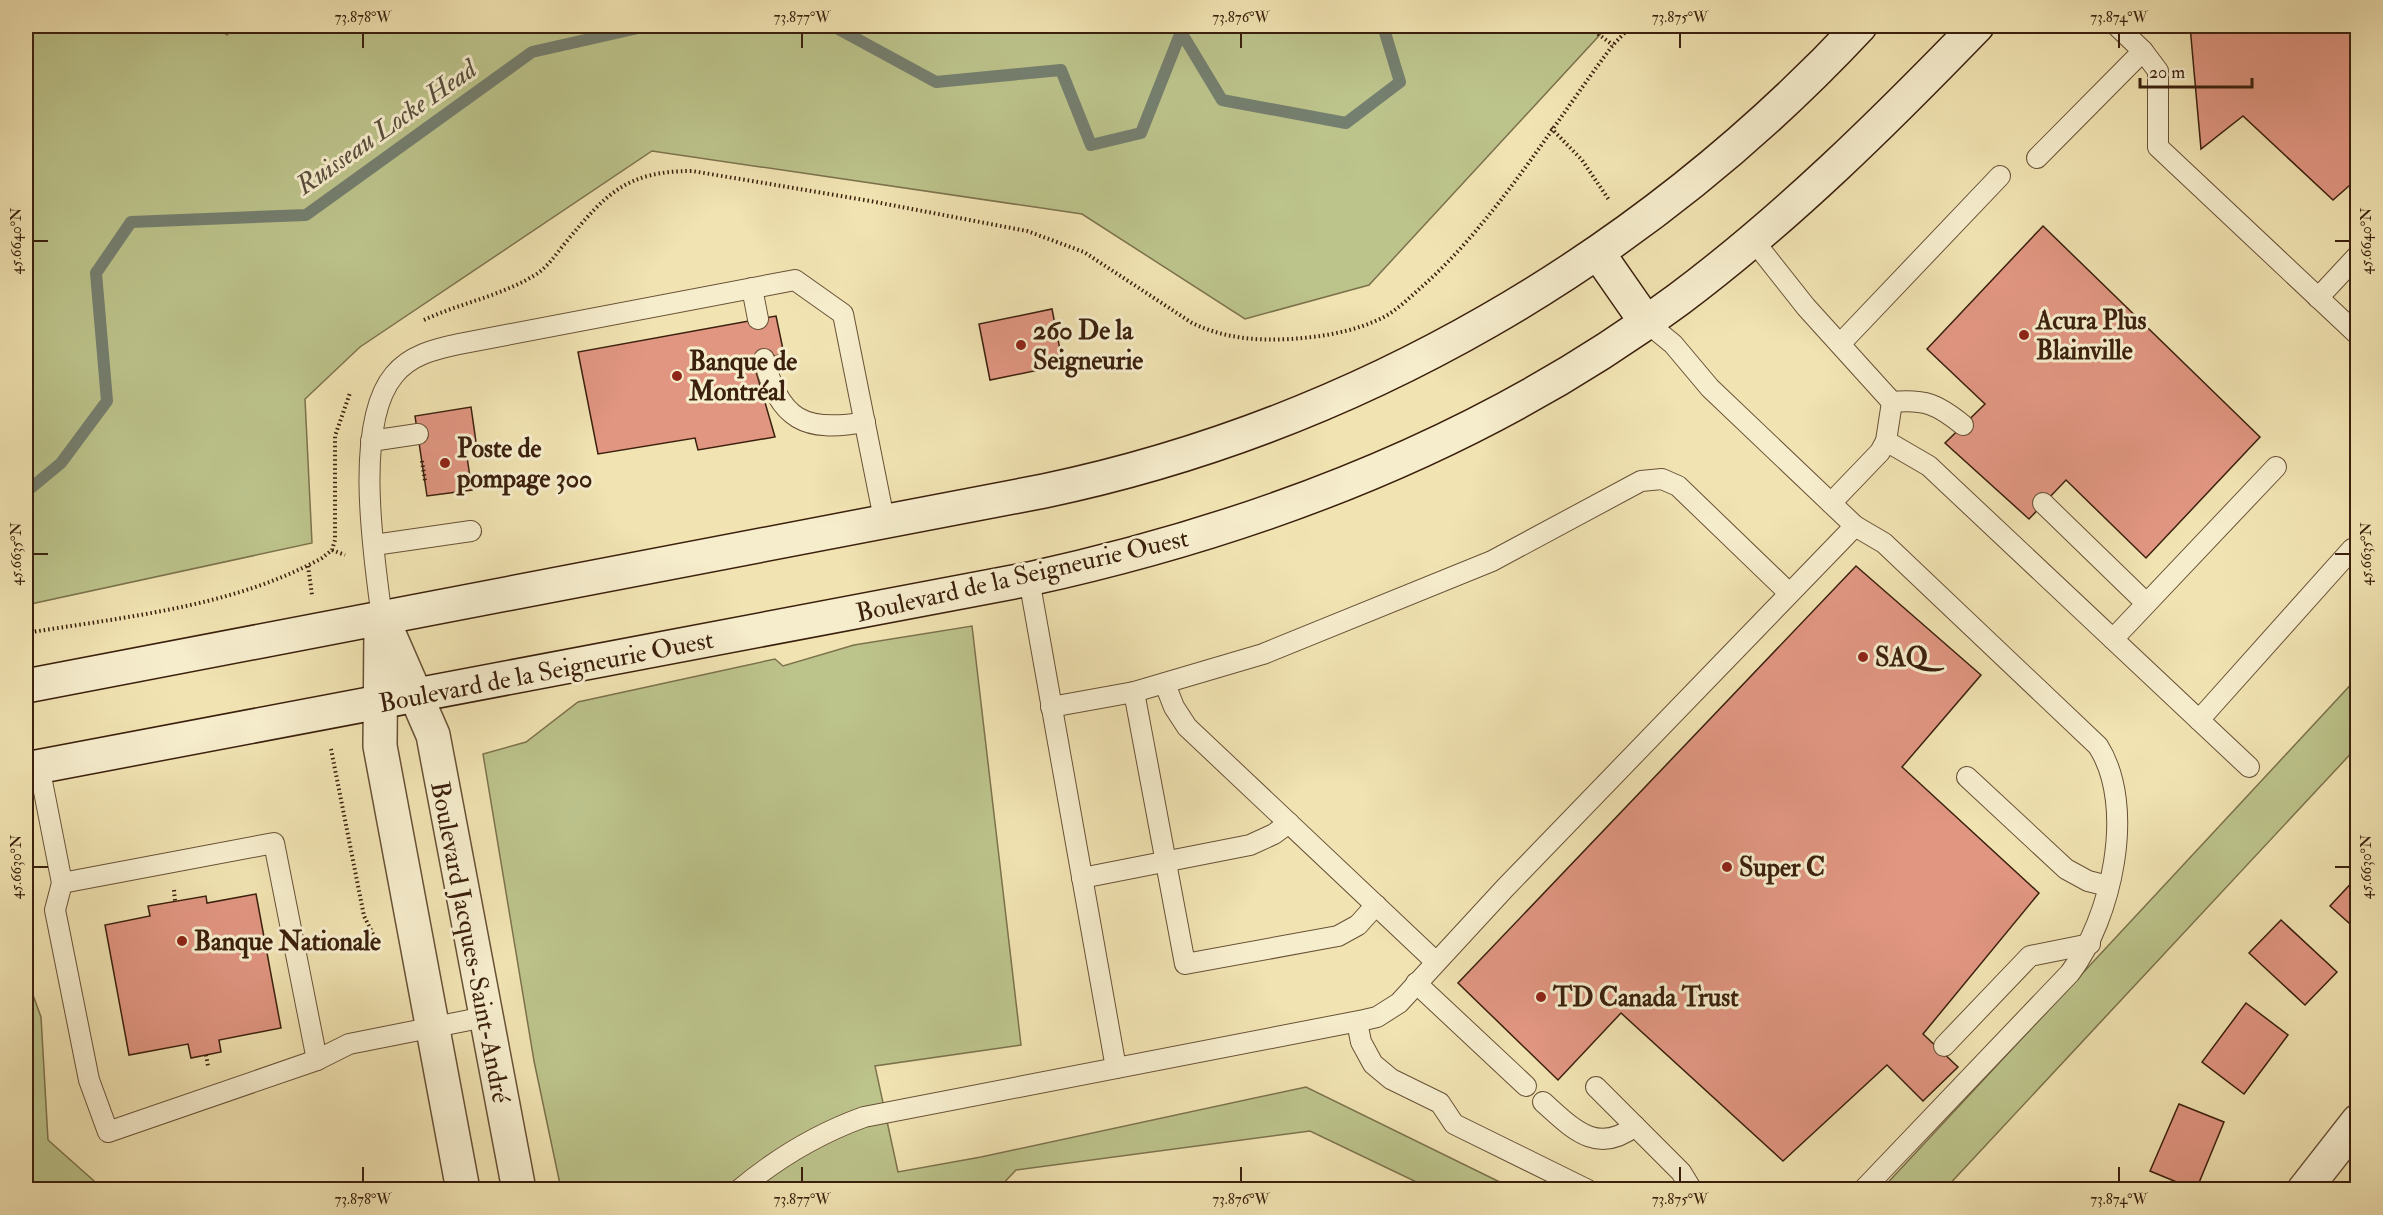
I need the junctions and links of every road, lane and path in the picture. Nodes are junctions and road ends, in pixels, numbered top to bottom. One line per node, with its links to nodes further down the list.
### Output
1 (1587, 26): 6 (path)
2 (1631, 26): 6 (path)
3 (1860, 26): 13 (main road)
4 (1977, 26): 12 (main road, Boulevard de la Seigneurie Ouest)
5 (2117, 26): 7 (lane)
6 (1612, 45): 8 (path)
7 (2143, 51): 9 (lane); 16 (lane)
8 (1551, 128): 11 (path); 19 (path)
9 (2037, 158)
10 (2000, 176): 21 (lane)
11 (1612, 206)
12 (1753, 240): 18 (main road, Boulevard de la Seigneurie Ouest); 21 (lane)
13 (1598, 253): 18 (main road); 33 (main road)
14 (2358, 255): 16 (lane)
15 (752, 288): 17 (lane); 25 (lane); 28 (lane)
16 (2318, 298): 20 (lane)
17 (758, 319)
18 (1646, 322): 31 (lane); 39 (main road, Boulevard de la Seigneurie Ouest)
19 (417, 324)
20 (2358, 335)
21 (1840, 344): 24 (lane)
22 (764, 359): 25 (lane)
23 (351, 390): 38 (path)
24 (1892, 402): 26 (lane); 29 (lane)
25 (865, 422): 33 (lane)
26 (1963, 425)
27 (418, 434): 28 (lane)
28 (372, 441): 36 (lane)
29 (1886, 441): 31 (lane); 45 (lane)
30 (2276, 467): 42 (lane)
31 (1831, 503): 34 (lane)
32 (2043, 503): 42 (lane)
33 (885, 524): 43 (main road)
34 (1855, 526): 40 (lane); 61 (lane)
35 (471, 531): 36 (lane)
36 (374, 545): 43 (lane)
37 (2352, 549): 52 (lane)
38 (308, 566): 41 (path); 44 (path)
39 (1029, 579): 49 (main road, Boulevard de la Seigneurie Ouest); 51 (lane)
40 (1789, 593): 46 (lane); 65 (lane)
41 (313, 601)
42 (2146, 603): 45 (lane)
43 (382, 618): 47 (main road); 49 (main road, Boulevard Jacques-Saint-André); 50 (main road, Boulevard Jacques-Saint-André)
44 (26, 633)
45 (2113, 639): 52 (lane)
46 (1165, 684): 48 (lane); 57 (lane)
47 (26, 686)
48 (1134, 692): 51 (lane); 58 (lane)
49 (416, 696): 50 (main road, Boulevard de la Seigneurie Ouest); 67 (main road, Boulevard Jacques-Saint-André)
50 (379, 702): 55 (main road, Boulevard de la Seigneurie Ouest); 69 (main road, Boulevard Jacques-Saint-André)
51 (1052, 707): 59 (lane)
52 (2199, 720): 54 (lane)
53 (332, 756): 64 (path)
54 (2249, 767)
55 (32, 768): 60 (lane)
56 (1967, 777): 61 (lane)
57 (1288, 822): 58 (lane); 62 (lane)
58 (1166, 863): 59 (lane); 62 (lane)
59 (1082, 878): 74 (lane)
60 (62, 883): 72 (lane); 72 (lane)
61 (2108, 886): 63 (lane)
62 (1376, 905): 65 (lane)
63 (2090, 944): 70 (lane); 85 (lane)
64 (380, 946)
65 (1436, 962): 66 (lane)
66 (1416, 983): 68 (lane); 75 (lane)
67 (485, 1017): 69 (lane); 81 (main road, Boulevard Jacques-Saint-André)
68 (1357, 1022): 74 (lane); 83 (lane)
69 (433, 1028): 72 (lane); 80 (main road, Boulevard Jacques-Saint-André)
70 (1944, 1046)
71 (206, 1055): 73 (path)
72 (317, 1060)
73 (207, 1062)
74 (1116, 1068): 82 (lane)
75 (1526, 1086)
76 (1596, 1087): 79 (lane)
77 (1543, 1102): 79 (lane)
78 (2358, 1120): 86 (main road)
79 (1635, 1126): 84 (lane)
80 (463, 1190)
81 (519, 1190)
82 (739, 1190)
83 (1588, 1190)
84 (1692, 1190)
85 (1863, 1190)
86 (2304, 1190)

